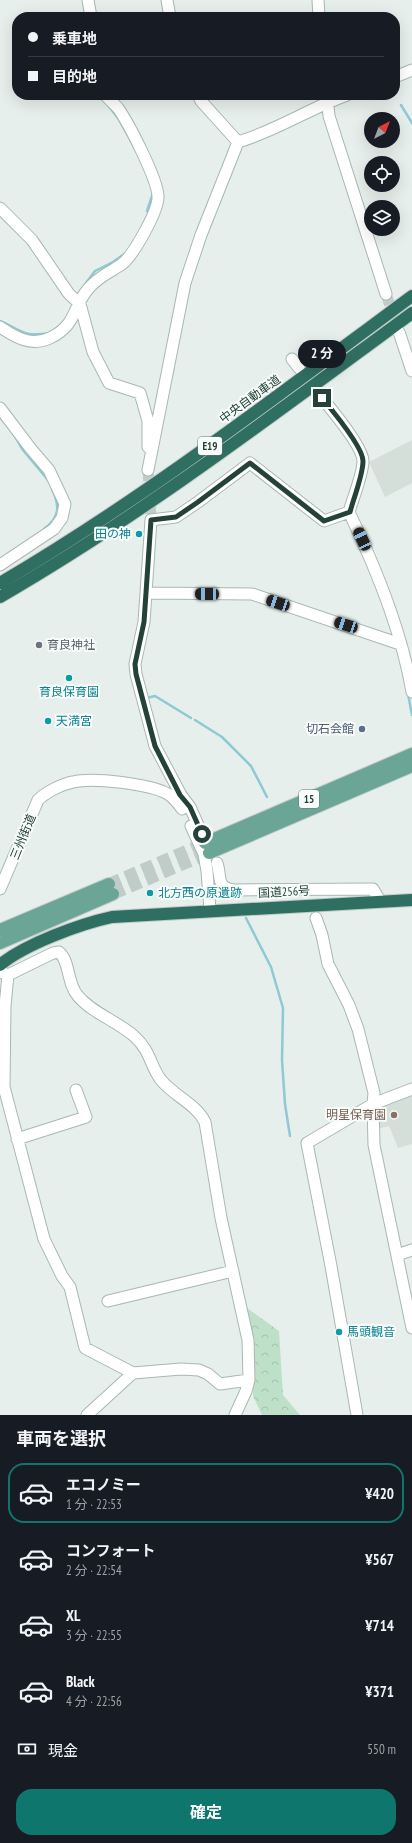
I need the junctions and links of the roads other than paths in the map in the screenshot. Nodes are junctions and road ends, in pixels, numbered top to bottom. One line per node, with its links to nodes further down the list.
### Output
1 (88, 0): 4 (street)
2 (168, 0): 5 (street)
3 (318, 0): 6 (street)
4 (90, 12)
5 (169, 12)
6 (319, 12)
7 (412, 70): 8 (street)
8 (400, 75)
9 (110, 100): 17 (street)
10 (200, 100): 13 (street)
11 (325, 100): 13 (street)
12 (327, 100): 15 (street)
13 (238, 142): 17 (street)
14 (0, 208): 17 (street)
15 (386, 294)
16 (412, 296): 28 (highway, 中央自動車道 / E19)
17 (80, 304): 19 (street)
18 (412, 313): 30 (highway, E19)
19 (0, 327)
20 (399, 332): 23 (street)
21 (292, 359): 22 (street)
22 (299, 368)
23 (412, 370)
24 (322, 398): 26 (street)
25 (0, 408): 27 (street)
26 (350, 512): 29 (street); 31 (street)
27 (0, 565)
28 (0, 583)
29 (147, 593): 31 (street); 35 (street)
30 (0, 597)
31 (400, 644): 32 (street)
32 (412, 692)
33 (412, 754): 35 (main road, 15)
34 (412, 766): 35 (main road, 15)
35 (206, 843)
36 (217, 863): 39 (street)
37 (0, 889): 40 (street, 三州街道)
38 (412, 900): 39 (highway, 国道256号)
39 (380, 902): 40 (highway, 国道256号)
40 (210, 910): 44 (highway, 国道256号)
41 (316, 918): 48 (street)
42 (0, 930): 43 (main road)
43 (0, 943)
44 (0, 964)
45 (4, 974): 49 (street); 52 (street)
46 (412, 1089): 48 (street)
47 (76, 1090): 49 (street)
48 (373, 1104): 51 (street); 59 (street)
49 (17, 1139): 55 (street)
50 (412, 1250): 51 (street)
51 (397, 1255): 54 (street)
52 (233, 1271): 53 (street); 56 (street)
53 (108, 1301)
54 (412, 1328)
55 (133, 1372): 56 (street); 57 (street)
56 (249, 1380): 58 (street)
57 (87, 1415)
58 (235, 1415)
59 (357, 1415)

